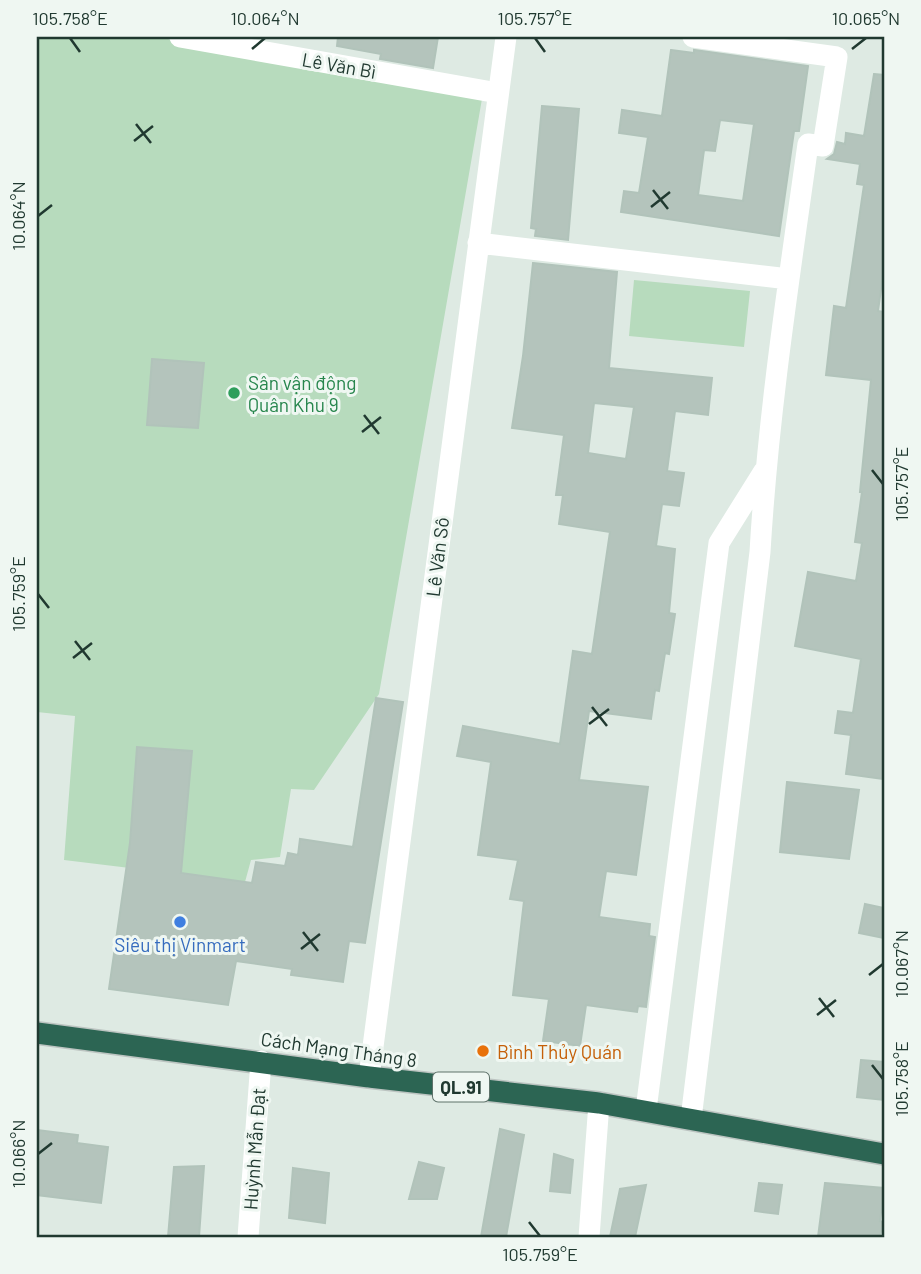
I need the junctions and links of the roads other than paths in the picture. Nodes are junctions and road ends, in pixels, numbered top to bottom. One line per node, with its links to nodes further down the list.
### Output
1 (180, 37): 4 (street, Lê Văn Bì)
2 (506, 37): 5 (street, Lê Văn Sô)
3 (693, 37): 7 (street)
4 (223, 41): 5 (street, Lê Văn Bì)
5 (498, 93): 6 (street, Lê Văn Sô)
6 (478, 243): 7 (street); 11 (street, Lê Văn Sô)
7 (789, 279): 8 (street)
8 (765, 470): 13 (street); 14 (street)
9 (37, 1033): 10 (highway, Cách Mạng Tháng 8 / QL.91)
10 (261, 1061): 11 (highway, Cách Mạng Tháng 8 / QL.91); 16 (street, Huỳnh Mẫn Đạt)
11 (369, 1077): 12 (highway, Cách Mạng Tháng 8 / QL.91)
12 (599, 1103): 13 (highway, Cách Mạng Tháng 8 / QL.91); 17 (street)
13 (646, 1110): 14 (highway, Cách Mạng Tháng 8 / QL.91)
14 (691, 1119): 15 (highway, Cách Mạng Tháng 8 / QL.91)
15 (884, 1154)
16 (248, 1237)
17 (589, 1237)

